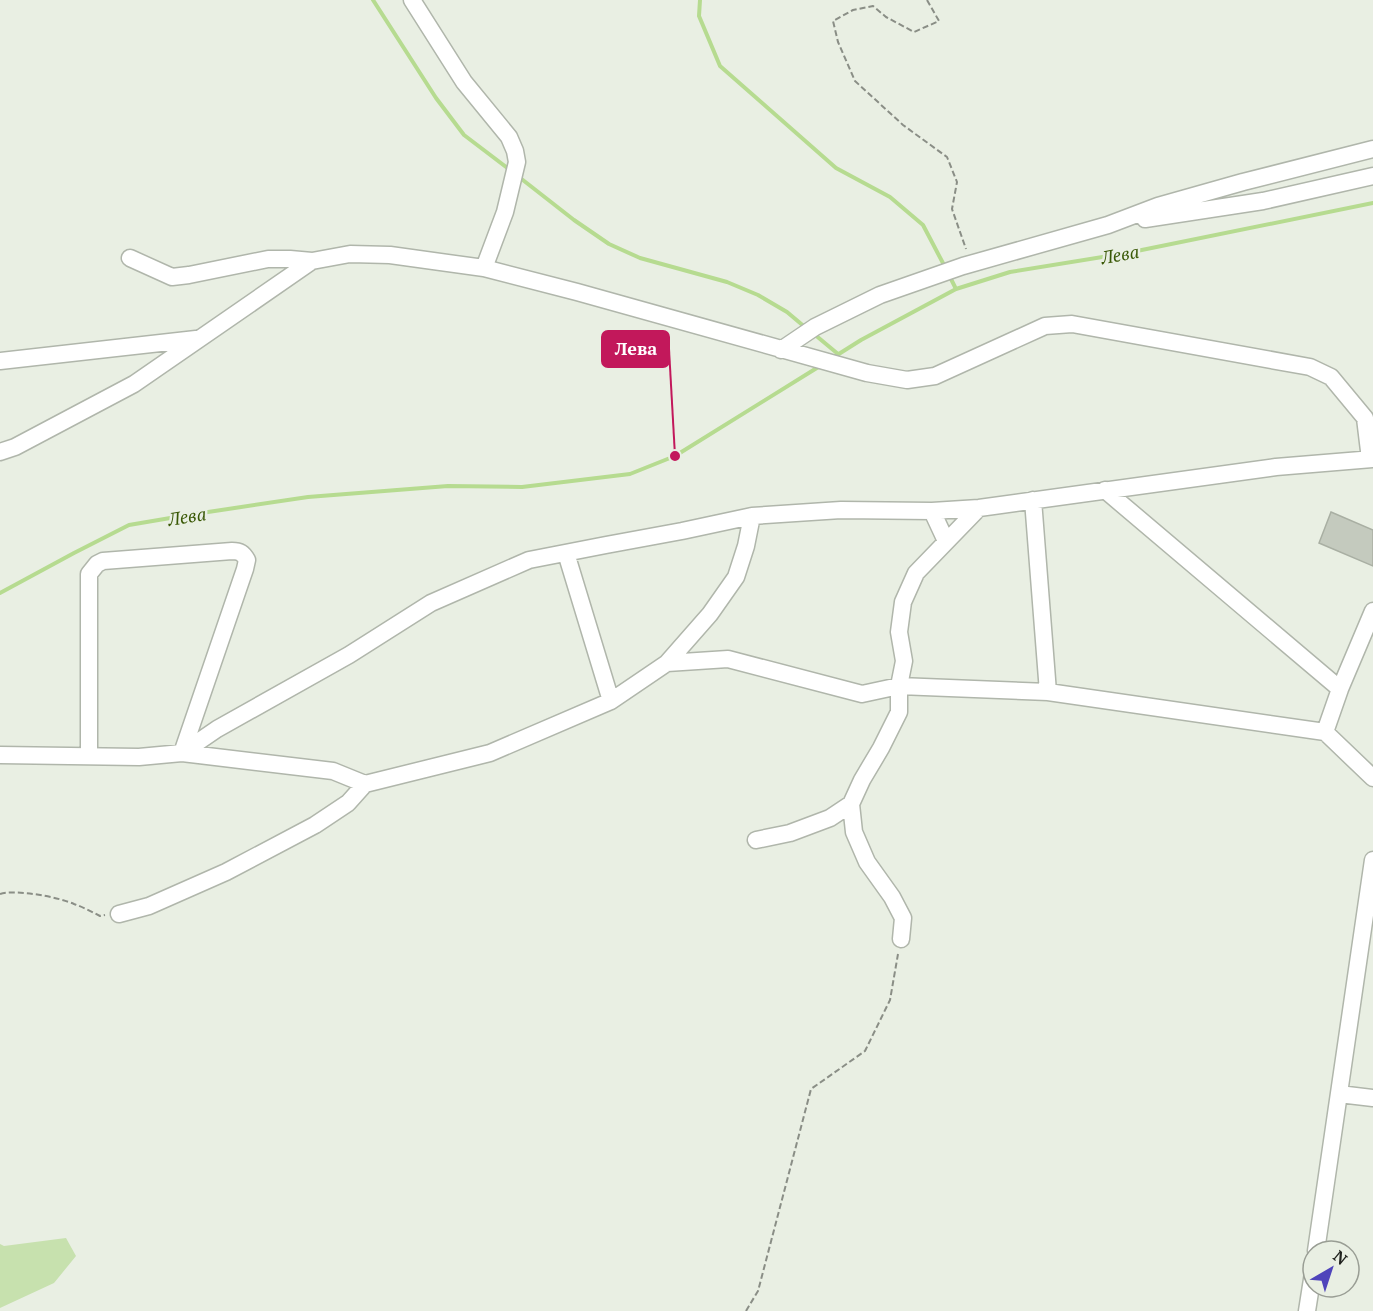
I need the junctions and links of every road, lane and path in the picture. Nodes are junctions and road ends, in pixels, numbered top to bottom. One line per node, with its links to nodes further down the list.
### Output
1 (412, 0): 9 (street)
2 (927, 0): 8 (path)
3 (1373, 149): 5 (street)
4 (1373, 176): 5 (street)
5 (1108, 225): 8 (street)
6 (129, 258): 7 (street)
7 (312, 261): 9 (street); 10 (street)
8 (971, 264): 11 (street)
9 (484, 268): 11 (street)
10 (200, 338): 12 (street); 13 (street)
11 (789, 352): 14 (street)
12 (0, 362)
13 (0, 452)
14 (1372, 459): 15 (street)
15 (1105, 490): 16 (street); 25 (street)
16 (1033, 500): 17 (street); 26 (street)
17 (979, 508): 18 (street); 20 (street)
18 (932, 511): 19 (street); 20 (street)
19 (752, 516): 21 (street); 23 (street)
20 (946, 542): 24 (street)
21 (566, 553): 27 (street); 29 (street)
22 (1373, 611): 25 (street)
23 (667, 663): 24 (street); 27 (street)
24 (899, 686): 26 (street); 34 (street)
25 (1340, 689): 28 (street)
26 (1048, 692): 28 (street)
27 (611, 700): 33 (street)
28 (1325, 732): 32 (street)
29 (182, 753): 31 (street); 31 (street); 33 (street)
30 (0, 755): 31 (street)
31 (89, 756)
32 (1373, 778)
33 (366, 783): 38 (street)
34 (851, 804): 35 (street); 39 (street)
35 (756, 840)
36 (1373, 860): 40 (street)
37 (0, 894): 38 (path)
38 (119, 914)
39 (901, 939): 43 (path)
40 (1339, 1094): 41 (street); 42 (street)
41 (1373, 1098)
42 (1318, 1239)
43 (746, 1311)

